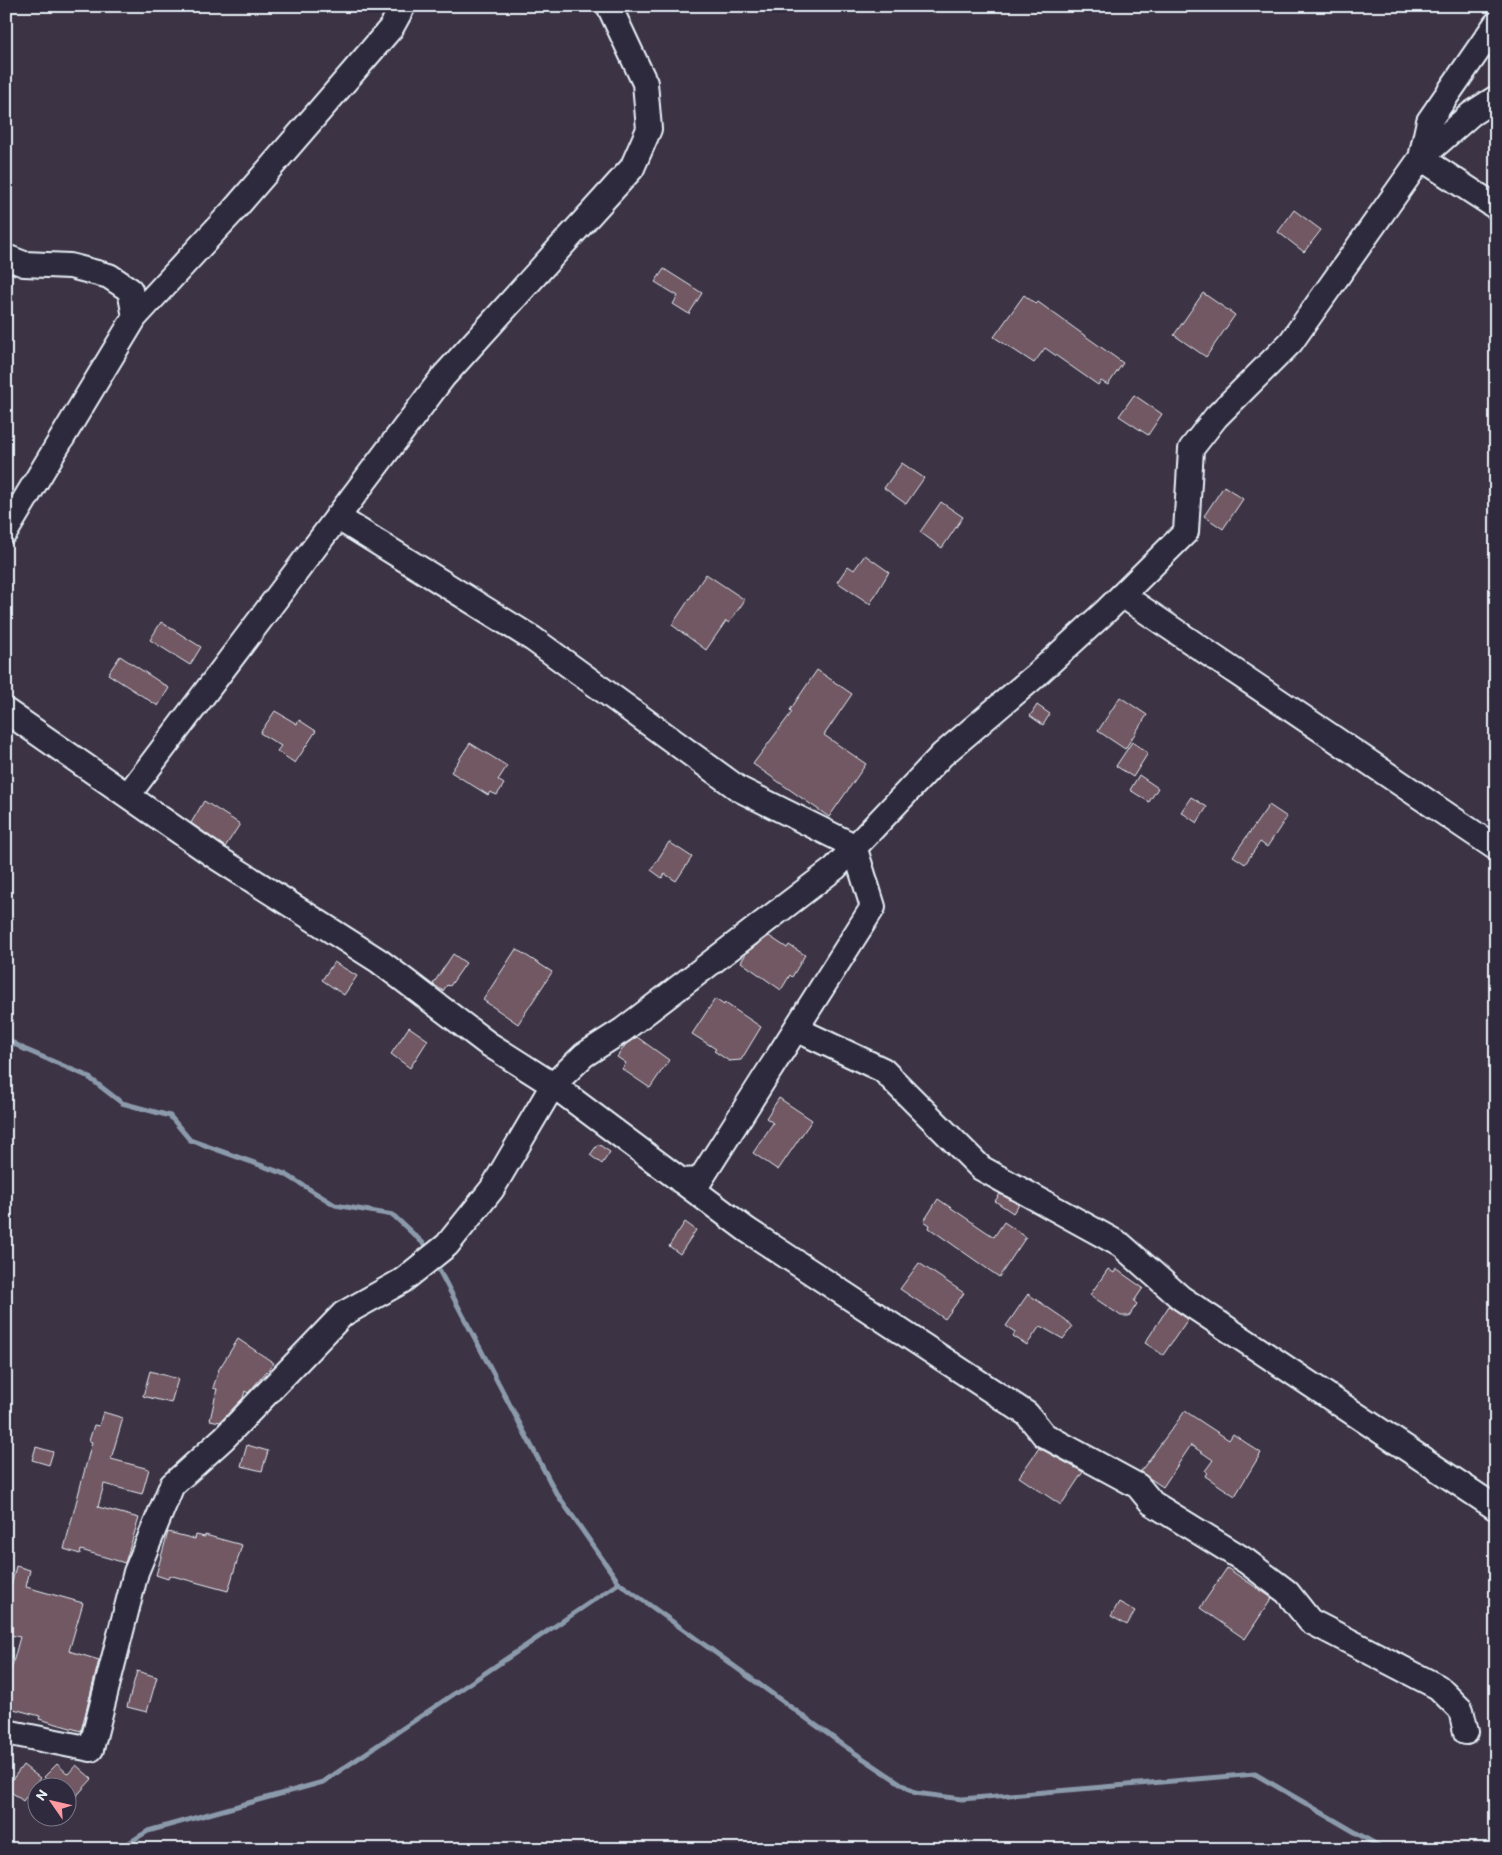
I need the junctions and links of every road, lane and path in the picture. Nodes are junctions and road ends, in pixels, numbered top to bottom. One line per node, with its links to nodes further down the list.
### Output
1 (403, 6): 8 (street)
2 (608, 6): 9 (street)
3 (1496, 24): 5 (street)
4 (1496, 98): 5 (street)
5 (1421, 158): 6 (street); 11 (street)
6 (1496, 207)
7 (6, 257): 8 (street)
8 (135, 318): 10 (street)
9 (338, 517): 13 (street); 14 (street)
10 (9, 518)
11 (1122, 595): 14 (street); 15 (street)
12 (6, 711): 13 (street)
13 (128, 795): 17 (street)
14 (854, 846): 16 (street); 17 (street)
15 (1496, 848)
16 (796, 1029): 18 (street); 19 (street)
17 (553, 1085): 18 (street); 20 (street)
18 (681, 1181): 21 (street)
19 (1496, 1508)
20 (6, 1732)
21 (1466, 1732)

